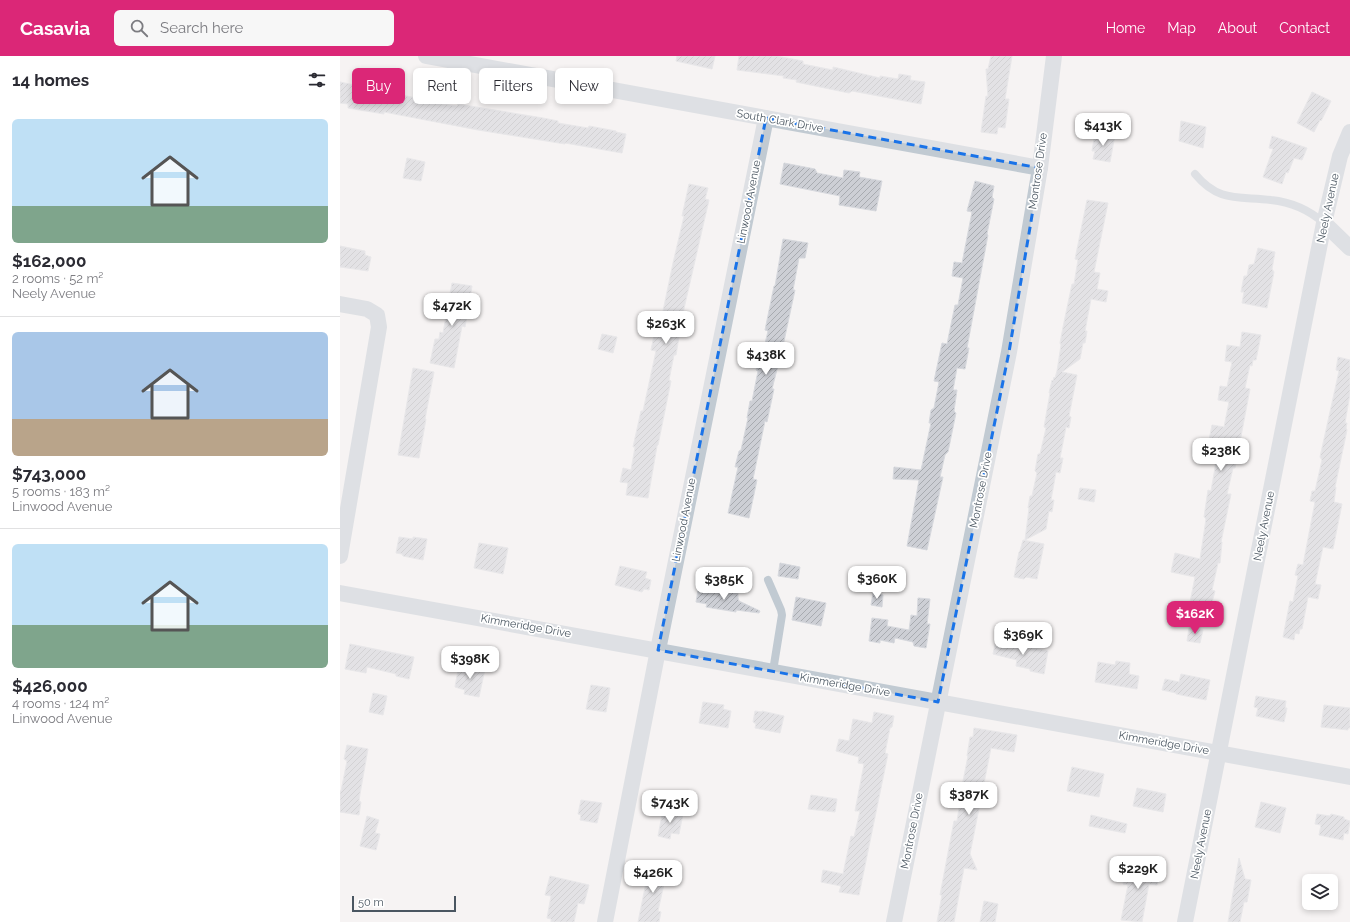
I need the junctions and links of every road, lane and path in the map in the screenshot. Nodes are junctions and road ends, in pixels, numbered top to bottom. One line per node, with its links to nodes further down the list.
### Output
1 (426, 56): 3 (street, South Clark Drive)
2 (1054, 56): 5 (street, Montrose Drive)
3 (766, 118): 5 (street, South Clark Drive); 13 (street, Linwood Avenue)
4 (1350, 132): 7 (street, Neely Avenue)
5 (1040, 168): 15 (street, Montrose Drive)
6 (1195, 174): 7 (lane)
7 (1324, 223): 8 (street); 16 (street, Neely Avenue)
8 (1350, 248)
9 (340, 304): 10 (street)
10 (340, 556)
11 (768, 580): 14 (lane)
12 (340, 592): 13 (street, Kimmeridge Drive)
13 (658, 650): 14 (street, Kimmeridge Drive); 18 (street, Linwood Avenue)
14 (773, 672): 15 (street, Kimmeridge Drive)
15 (938, 702): 16 (street, Kimmeridge Drive); 19 (street, Montrose Drive)
16 (1219, 753): 17 (street, Kimmeridge Drive); 20 (street, Neely Avenue)
17 (1350, 777)
18 (604, 922)
19 (894, 922)
20 (1185, 922)

